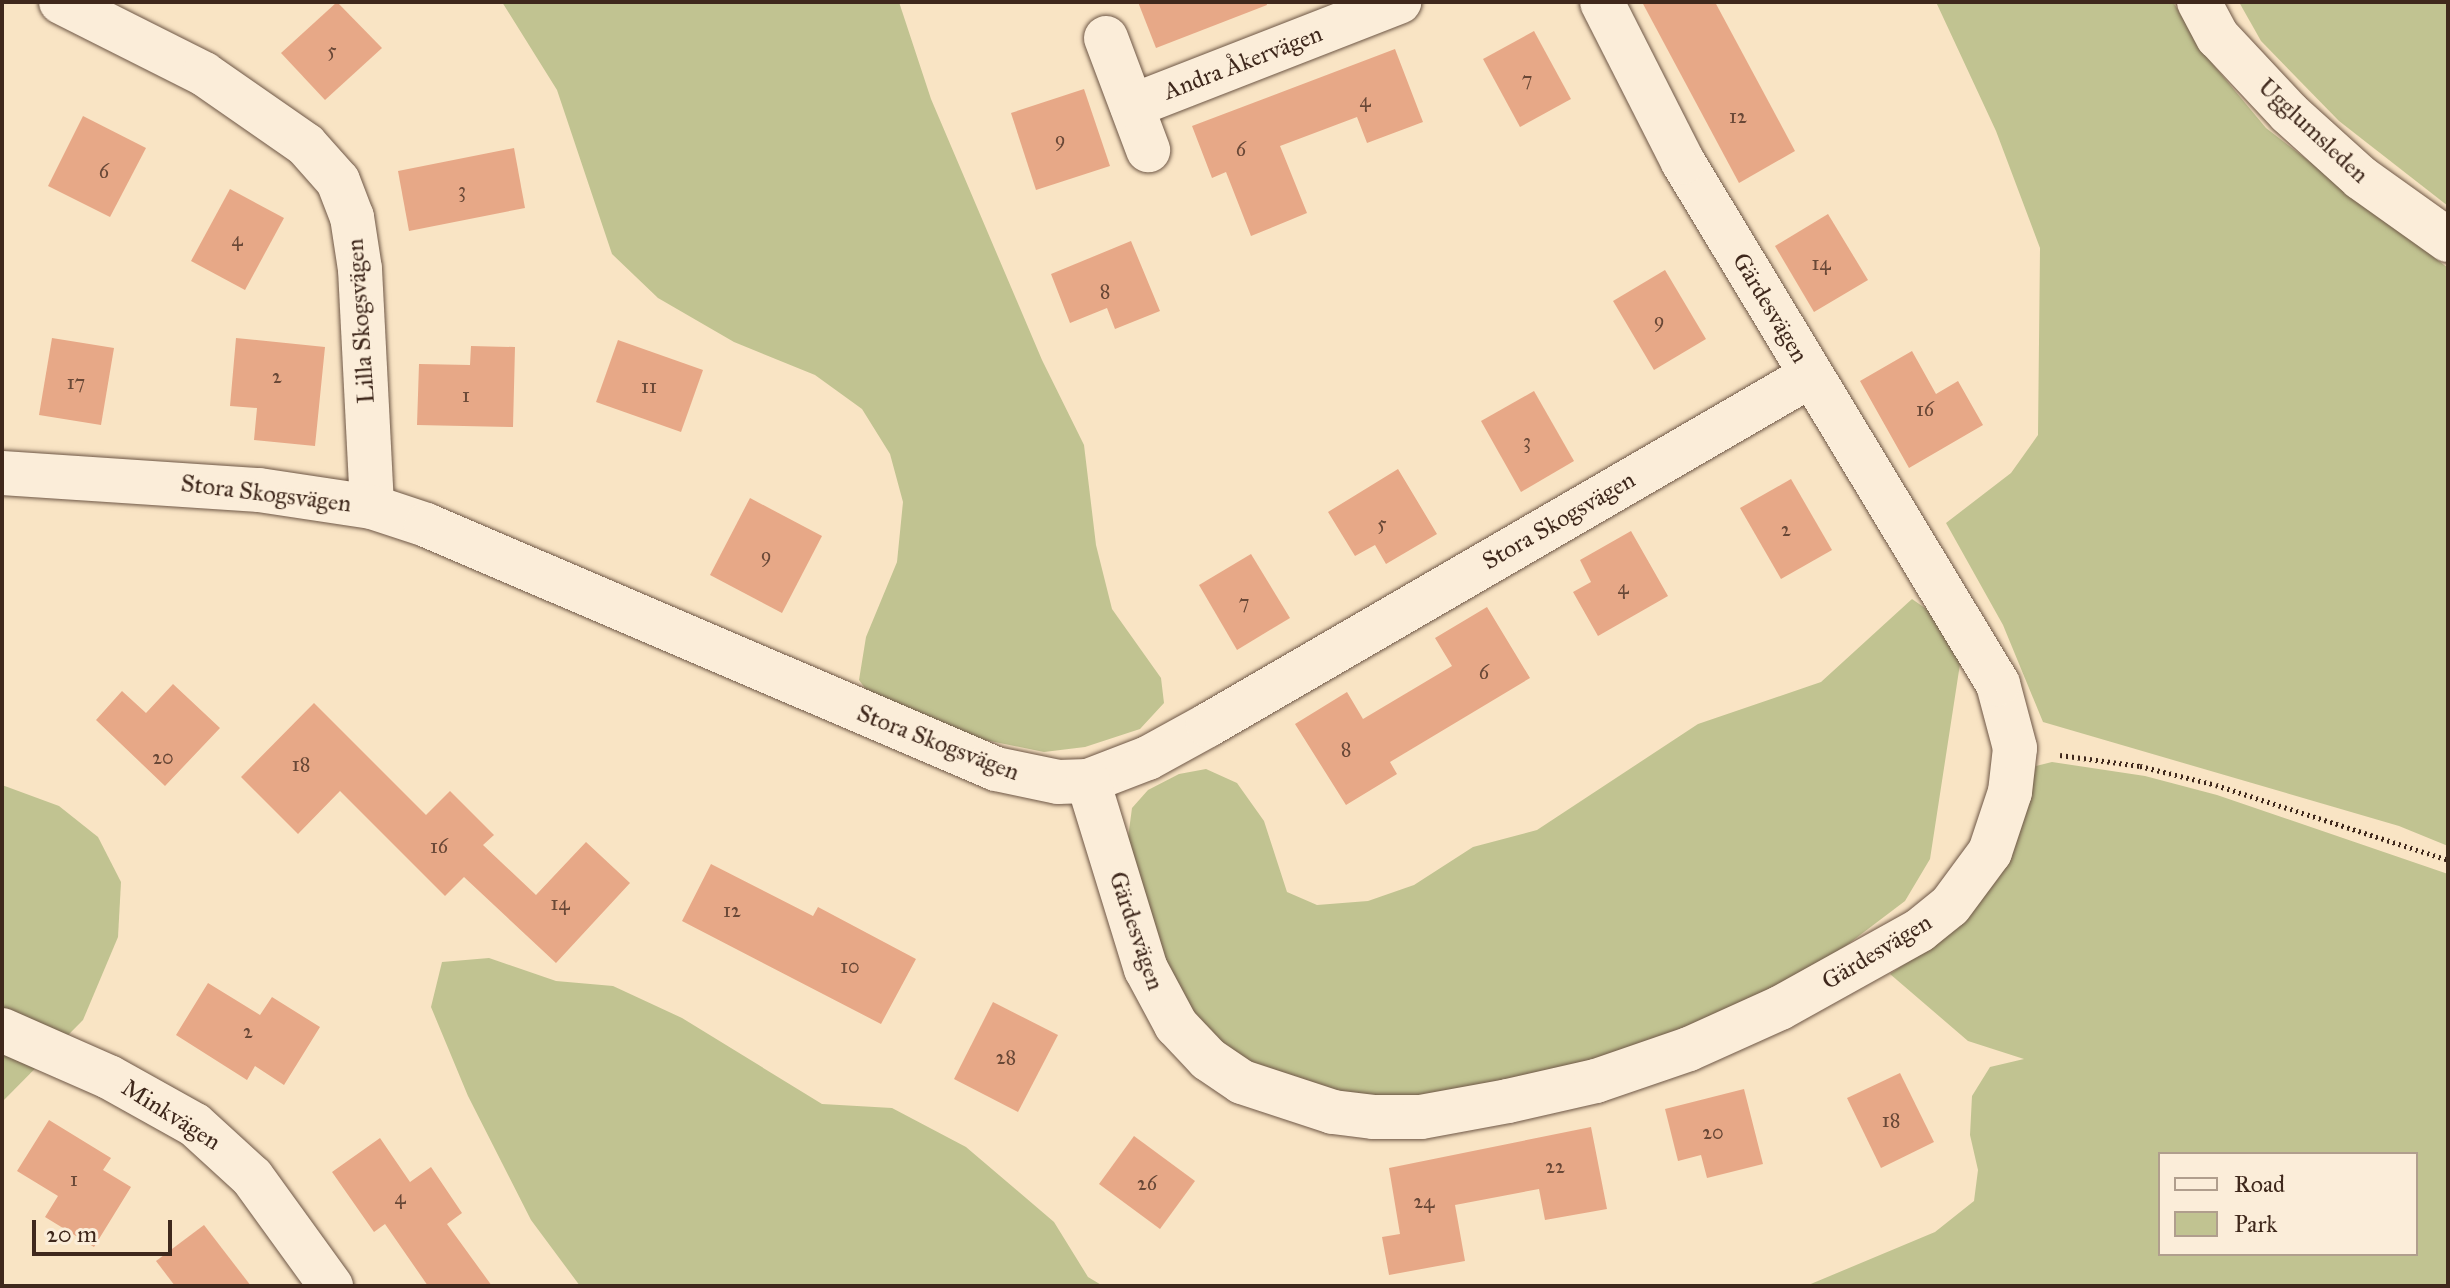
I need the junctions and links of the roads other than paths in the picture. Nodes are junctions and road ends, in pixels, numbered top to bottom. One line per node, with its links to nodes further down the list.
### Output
1 (61, 2): 11 (street, Lilla Skogsvägen)
2 (1399, 2): 6 (street, Andra Åkervägen)
3 (1602, 2): 9 (street, Gärdesvägen)
4 (2199, 2): 8 (street, Ugglumsleden)
5 (1106, 38): 6 (street)
6 (1132, 106): 7 (street)
7 (1148, 150)
8 (2448, 240)
9 (1810, 376): 12 (street, Stora Skogsvägen); 12 (street, Gärdesvägen)
10 (2, 473): 11 (street, Stora Skogsvägen)
11 (372, 507): 12 (street, Stora Skogsvägen)
12 (1088, 781)
13 (2, 1030): 14 (street, Minkvägen)
14 (331, 1286)

